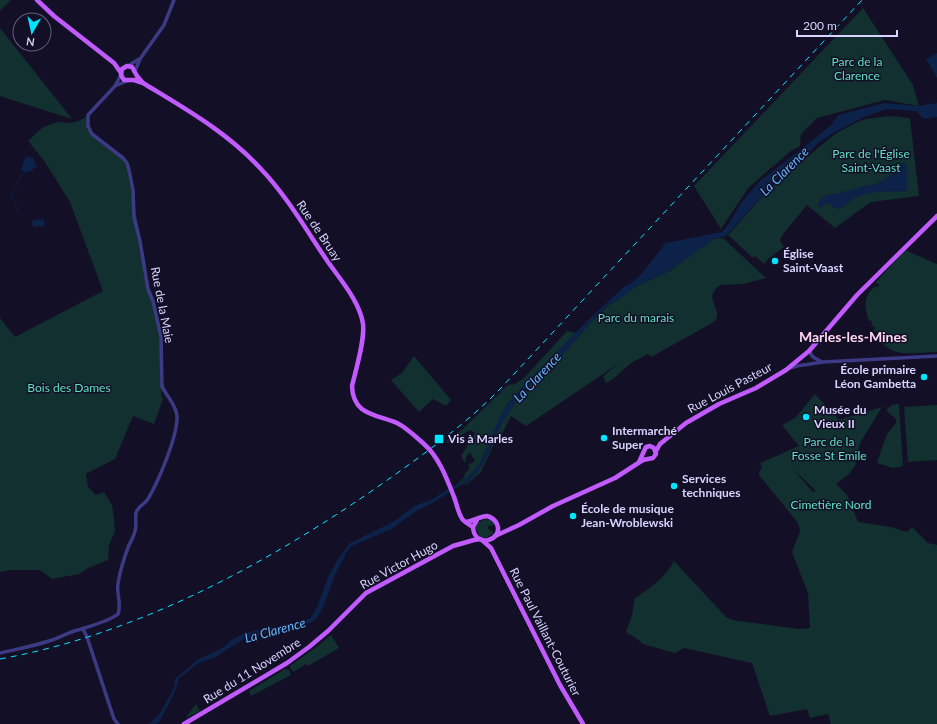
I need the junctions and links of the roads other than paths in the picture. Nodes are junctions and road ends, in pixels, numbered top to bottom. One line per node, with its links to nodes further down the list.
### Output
1 (37, 0): 4 (main road)
2 (174, 0): 3 (street)
3 (140, 58): 5 (street); 6 (street)
4 (114, 63): 5 (main road); 7 (main road)
5 (127, 66): 6 (main road); 7 (main road)
6 (135, 72): 8 (main road); 9 (main road)
7 (121, 74): 8 (main road); 10 (street)
8 (130, 80): 9 (main road); 10 (street)
9 (143, 83): 23 (main road, Rue de Bruay)
10 (115, 86): 32 (street, Rue de la Maie)
11 (937, 216): 12 (main road, Rue Louis Pasteur)
12 (809, 351): 13 (main road, Rue Louis Pasteur); 15 (street)
13 (804, 356): 16 (street); 17 (main road, Rue Louis Pasteur)
14 (937, 356): 15 (street)
15 (823, 362): 16 (street)
16 (810, 364): 17 (street)
17 (786, 370): 18 (main road, Rue Louis Pasteur)
18 (654, 449): 19 (main road); 20 (main road)
19 (643, 453): 20 (main road); 21 (main road)
20 (647, 458): 21 (main road)
21 (638, 462): 25 (main road)
22 (477, 520): 23 (main road); 24 (main road); 26 (main road)
23 (466, 522): 26 (main road)
24 (498, 526): 25 (main road); 27 (main road)
25 (512, 529): 27 (main road)
26 (474, 530): 28 (main road); 29 (main road)
27 (494, 537): 28 (main road); 30 (main road)
28 (481, 540): 29 (main road, Rue Victor Hugo); 30 (main road, Rue Paul Vaillant-Couturier)
29 (468, 541): 31 (main road, Rue Victor Hugo)
30 (490, 548): 36 (main road, Rue Paul Vaillant-Couturier)
31 (345, 614): 35 (main road, Rue du 11 Novembre)
32 (83, 629): 33 (street); 34 (street)
33 (0, 653)
34 (118, 724)
35 (184, 724)
36 (583, 724)

